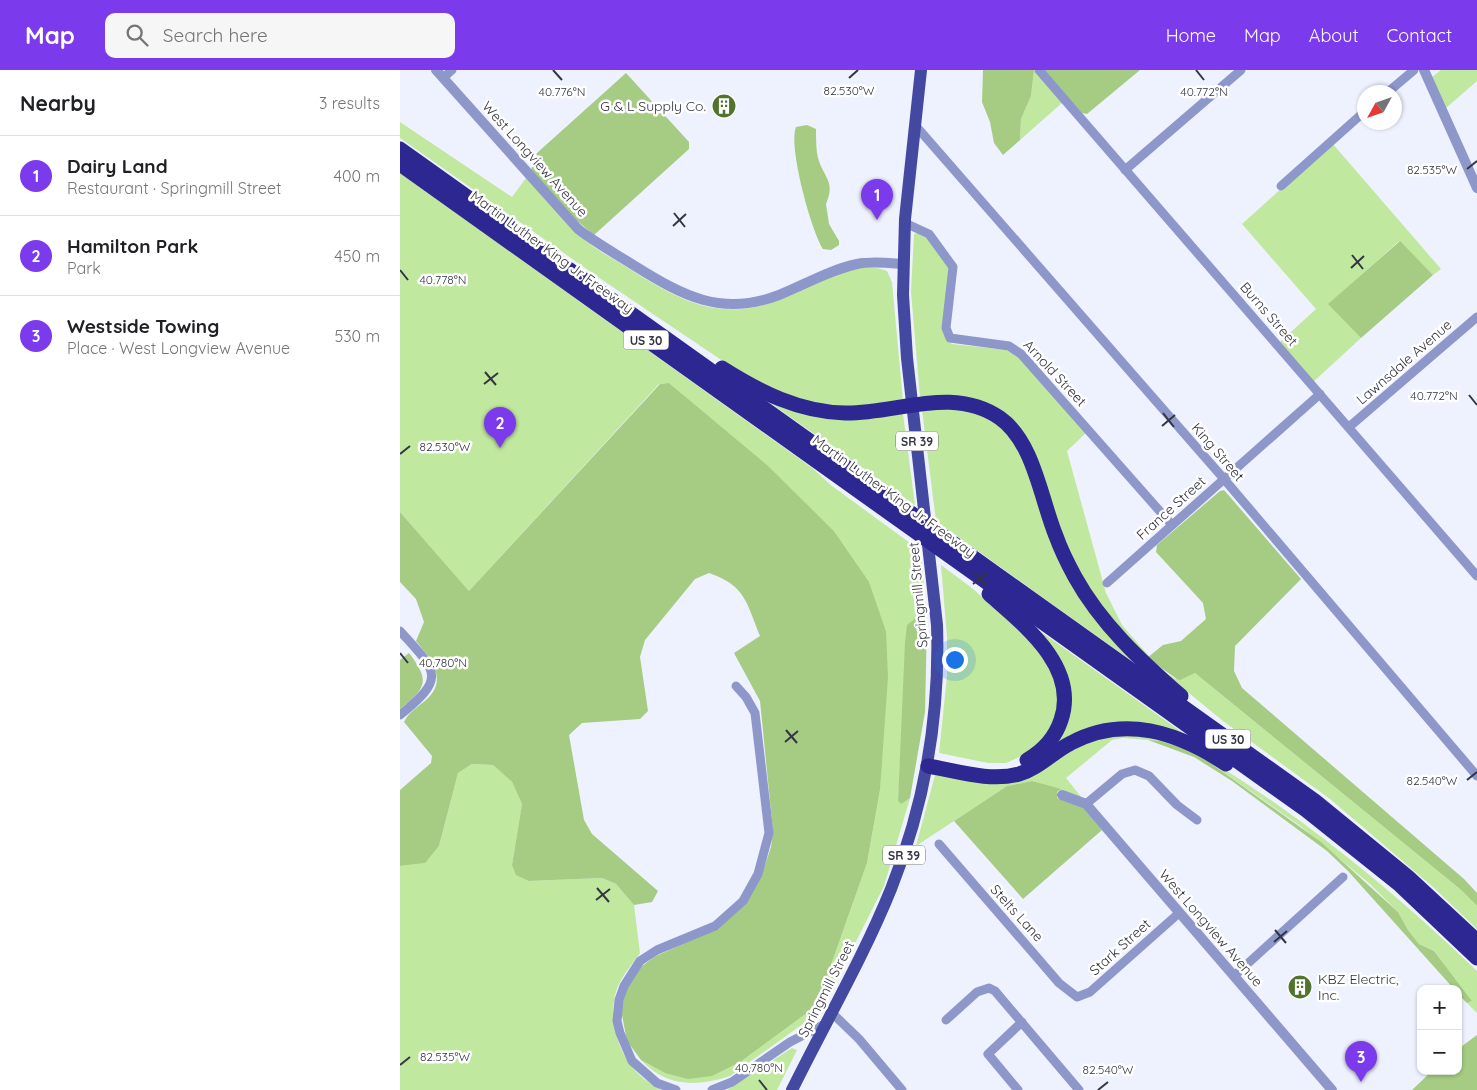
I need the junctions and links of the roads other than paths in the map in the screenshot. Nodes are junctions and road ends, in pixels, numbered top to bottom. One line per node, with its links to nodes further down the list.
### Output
1 (452, 70): 7 (street)
2 (920, 70): 10 (main road, Springmill Street / SR 39)
3 (1039, 70): 13 (street, Burns Street)
4 (1241, 70): 13 (street)
5 (1414, 70): 8 (street)
6 (1424, 70): 15 (street)
7 (440, 74): 18 (street, West Longview Avenue)
8 (1396, 85)
9 (1357, 118): 14 (street)
10 (915, 125): 17 (main road, Springmill Street / SR 39); 23 (street, King Street)
11 (400, 149): 16 (highway, Martin Luther King Jr. Freeway / US 30)
12 (400, 164): 24 (highway, Martin Luther King Jr. Freeway / US 30)
13 (1126, 170): 20 (street, Burns Street)
14 (1281, 186)
15 (1477, 188)
16 (464, 194): 21 (highway); 24 (highway, Martin Luther King Jr. Freeway / US 30)
17 (905, 223): 18 (main road, Springmill Street / SR 39); 25 (street, Arnold Street)
18 (902, 264): 21 (main road, Springmill Street / SR 39)
19 (1477, 317): 22 (street, Lawnsdale Avenue)
20 (1320, 394): 22 (street, Burns Street); 23 (street, France Street)
21 (913, 405): 33 (main road, Springmill Street / SR 39); 38 (highway)
22 (1349, 428): 26 (street, Burns Street)
23 (1224, 479): 25 (street, France Street); 34 (street, King Street)
24 (892, 512): 27 (highway, Martin Luther King Jr. Freeway / US 30); 38 (highway, Martin Luther King Jr. Freeway / US 30)
25 (1172, 525): 29 (street, France Street)
26 (1474, 565): 28 (street, Burns Street)
27 (968, 573): 33 (highway); 42 (highway, Martin Luther King Jr. Freeway / US 30)
28 (1477, 576)
29 (1107, 583)
30 (400, 631): 32 (street)
31 (736, 686): 50 (street)
32 (400, 715)
33 (929, 762): 42 (highway); 47 (main road, Springmill Street / SR 39)
34 (1477, 776)
35 (1062, 795): 36 (street, West Longview Avenue)
36 (1086, 804): 37 (street); 41 (street, West Longview Avenue)
37 (1197, 820)
38 (1348, 827): 43 (highway, Martin Luther King Jr. Freeway / US 30)
39 (939, 844): 46 (street, Stelts Lane)
40 (1343, 877): 45 (street)
41 (1179, 913): 45 (street, West Longview Avenue); 46 (street, Stark Street)
42 (1450, 931): 44 (highway, Martin Luther King Jr. Freeway / US 30)
43 (1477, 941)
44 (1477, 958)
45 (1234, 976): 56 (street, West Longview Avenue)
46 (1077, 996)
47 (828, 1018): 51 (street); 52 (main road, Springmill Street / SR 39); 53 (street)
48 (946, 1020): 49 (street)
49 (1022, 1022): 54 (street); 55 (street)
50 (676, 1090)
51 (712, 1090)
52 (792, 1090)
53 (902, 1090)
54 (1018, 1090)
55 (1080, 1090)
56 (1332, 1090)

